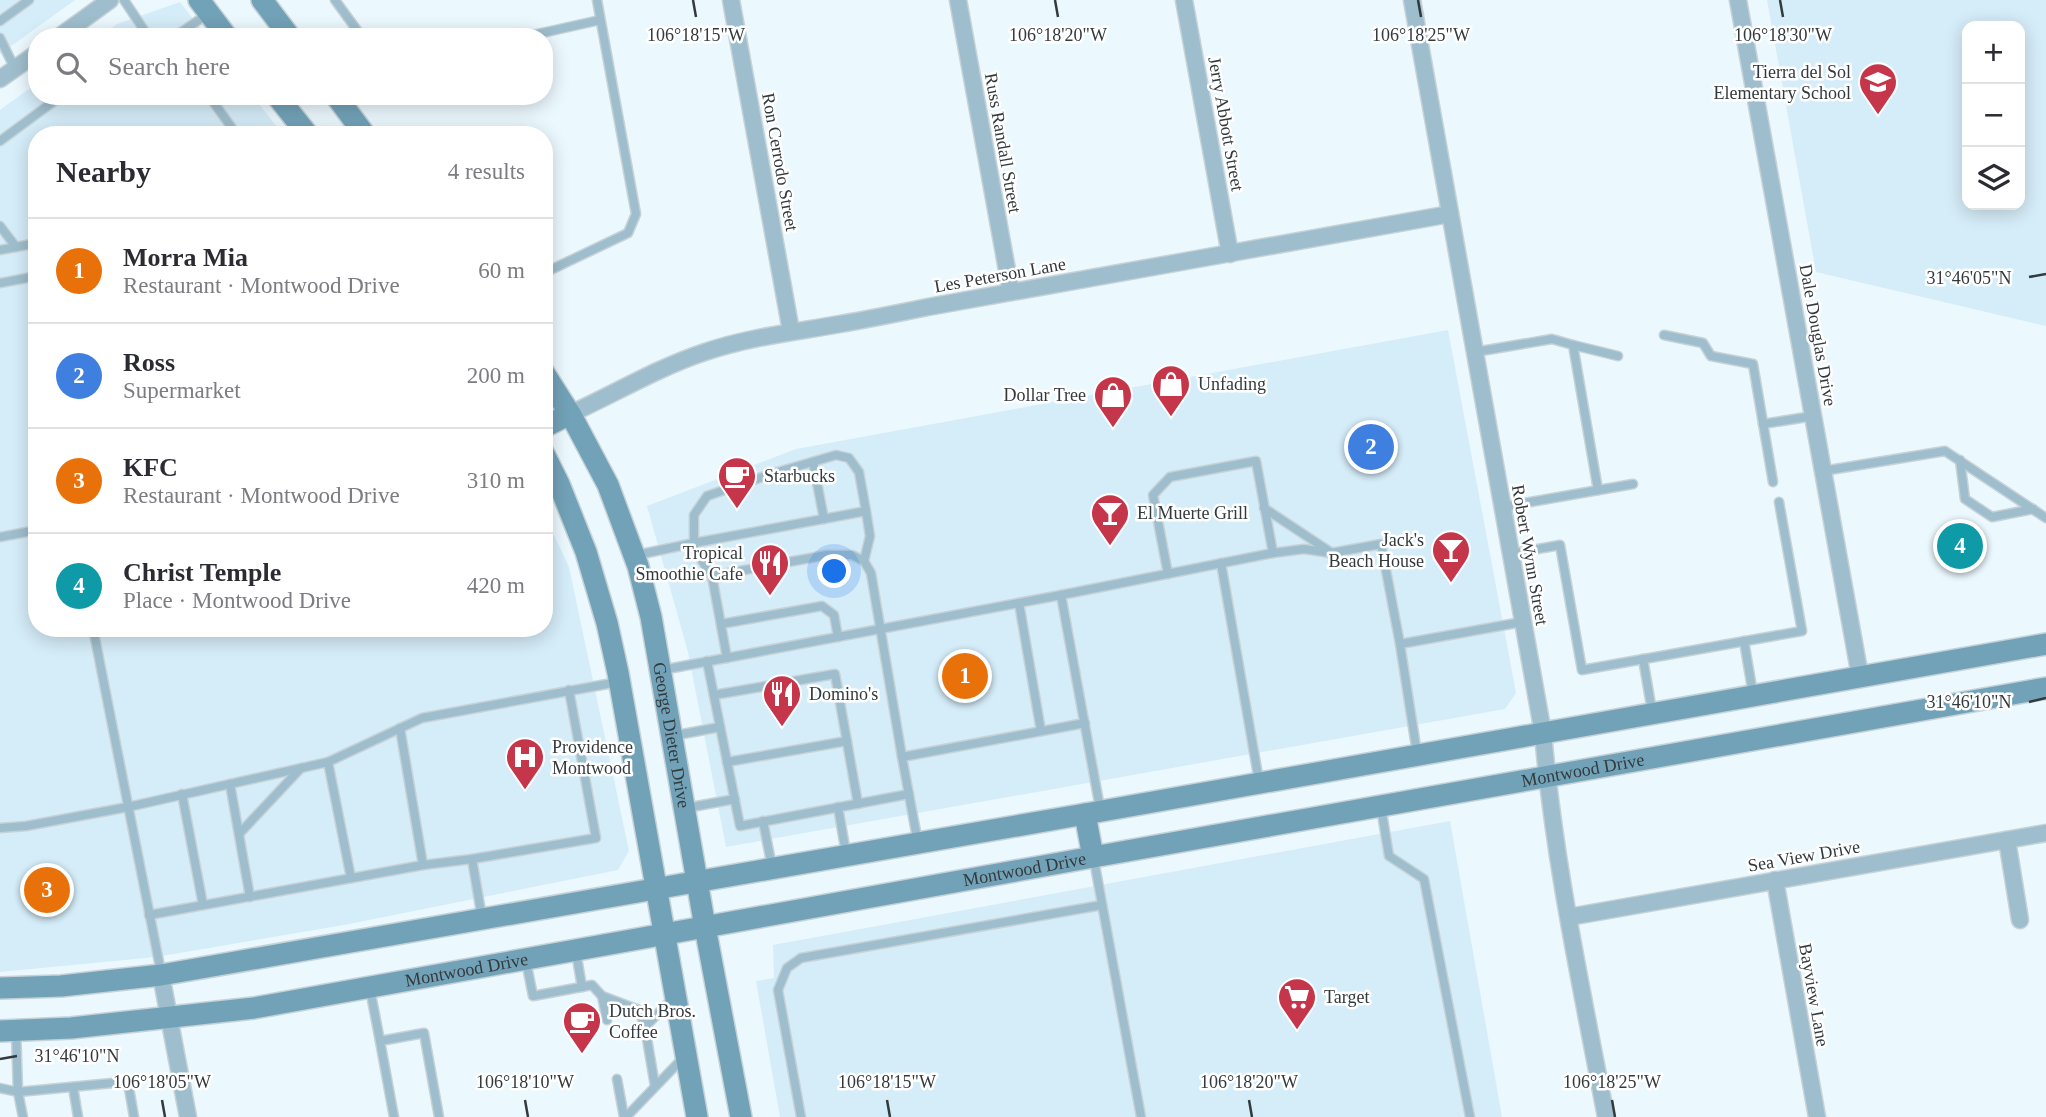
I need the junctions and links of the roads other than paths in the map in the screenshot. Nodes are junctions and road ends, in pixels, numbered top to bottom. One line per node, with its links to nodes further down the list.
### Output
1 (29, 0): 14 (lane)
2 (110, 0): 15 (street)
3 (124, 0): 16 (lane)
4 (262, 0): 19 (main road)
5 (335, 0): 20 (lane)
6 (597, 0): 13 (lane)
7 (731, 0): 44 (street, Ron Cerrodo Street)
8 (958, 0): 43 (street, Russ Randall Street)
9 (1184, 0): 39 (street, Jerry Abbott Street)
10 (1412, 0): 34 (street, Robert Wynn Street)
11 (1738, 0): 51 (street, Dale Douglas Drive)
12 (204, 7): 17 (lane); 18 (main road)
13 (600, 20): 21 (lane); 40 (lane)
14 (0, 21)
15 (71, 28)
16 (140, 28)
17 (183, 28)
18 (220, 28)
19 (283, 28)
20 (355, 28)
21 (553, 31)
22 (0, 38): 24 (lane)
23 (28, 59): 24 (street)
24 (15, 68): 25 (street)
25 (0, 79)
26 (49, 105): 33 (lane)
27 (215, 105): 30 (lane)
28 (284, 105): 31 (main road)
29 (343, 105): 32 (main road)
30 (231, 126)
31 (302, 126)
32 (358, 126)
33 (0, 141)
34 (1450, 214): 39 (street, Les Peterson Lane); 47 (street, Robert Wynn Street)
35 (0, 226): 37 (lane)
36 (28, 245): 37 (lane)
37 (16, 247): 38 (lane)
38 (0, 250)
39 (1230, 254): 43 (street, Les Peterson Lane)
40 (553, 269)
41 (28, 278): 42 (lane)
42 (0, 283)
43 (1011, 292): 44 (street, Les Peterson Lane)
44 (791, 331): 50 (street, Les Peterson Lane)
45 (1664, 335): 53 (lane)
46 (1573, 345): 47 (lane); 48 (lane); 60 (lane)
47 (1475, 352): 62 (street, Robert Wynn Street)
48 (1618, 356)
49 (553, 387): 50 (main road, George Dieter Drive)
50 (570, 414): 52 (main road); 74 (main road, George Dieter Drive)
51 (1813, 416): 53 (lane); 56 (street, Dale Douglas Drive)
52 (553, 422)
53 (1763, 424): 58 (lane)
54 (1960, 460): 56 (lane); 64 (lane); 64 (lane)
55 (813, 463): 65 (lane); 67 (lane); 70 (lane)
56 (1823, 471): 93 (street, Dale Douglas Drive)
57 (553, 472): 94 (main road)
58 (1773, 482)
59 (1633, 484): 60 (lane)
60 (1598, 490): 62 (lane)
61 (1779, 502): 86 (lane)
62 (1502, 507): 73 (street, Robert Wynn Street)
63 (1264, 508): 71 (lane); 72 (lane); 77 (lane)
64 (2033, 509): 66 (lane)
65 (866, 511): 67 (lane); 75 (lane)
66 (2046, 518)
67 (824, 519): 70 (lane)
68 (28, 532): 69 (lane)
69 (0, 537)
70 (694, 543): 74 (lane); 78 (lane)
71 (1331, 553): 72 (lane); 87 (lane)
72 (1273, 554): 76 (lane)
73 (1510, 554): 81 (street, Robert Wynn Street); 90 (lane)
74 (635, 555): 92 (main road, George Dieter Drive)
75 (864, 561): 78 (lane); 83 (lane)
76 (1221, 563): 77 (lane); 113 (lane)
77 (1168, 573): 79 (lane)
78 (712, 576): 82 (lane)
79 (1061, 595): 80 (lane); 100 (lane)
80 (1019, 603): 83 (lane); 103 (lane)
81 (1522, 622): 87 (lane); 104 (street, Robert Wynn Street)
82 (721, 624): 85 (lane); 89 (lane)
83 (880, 629): 85 (lane); 108 (lane)
84 (95, 637): 120 (lane)
85 (838, 637): 89 (lane)
86 (1744, 641): 90 (lane); 98 (lane)
87 (1399, 644): 107 (lane)
88 (2046, 644): 93 (main road)
89 (727, 658): 91 (lane)
90 (1643, 659): 99 (lane)
91 (707, 661): 92 (lane); 97 (lane)
92 (660, 670): 105 (main road, George Dieter Drive)
93 (1860, 676): 98 (main road)
94 (620, 681): 96 (lane); 138 (main road)
95 (2046, 688): 112 (main road, Montwood Drive)
96 (569, 690): 102 (lane); 132 (lane)
97 (714, 695): 101 (lane); 106 (lane)
98 (1753, 695): 99 (main road)
99 (1653, 713): 104 (main road)
100 (1085, 723): 103 (lane); 123 (lane)
101 (720, 727): 105 (lane); 110 (lane)
102 (400, 728): 109 (lane); 133 (lane)
103 (1041, 731): 108 (lane)
104 (1542, 733): 107 (main road); 112 (street, Robert Wynn Street)
105 (672, 736): 122 (main road, George Dieter Drive)
106 (847, 741): 110 (lane); 118 (lane)
107 (1418, 755): 113 (main road)
108 (902, 757): 116 (lane)
109 (328, 761): 111 (lane); 135 (lane)
110 (727, 762): 117 (lane)
111 (301, 768): 114 (lane); 127 (lane)
112 (1546, 778): 119 (main road, Montwood Drive); 143 (street, Robert Wynn Street)
113 (1259, 783): 123 (main road)
114 (230, 784): 115 (lane); 127 (lane)
115 (182, 794): 120 (lane); 140 (lane)
116 (909, 794): 118 (lane); 129 (lane)
117 (735, 799): 122 (lane); 124 (lane)
118 (858, 804): 121 (lane)
119 (1381, 806): 131 (main road, Montwood Drive); 178 (lane)
120 (128, 807): 125 (lane); 142 (lane)
121 (838, 807): 124 (lane); 130 (lane)
122 (684, 809): 137 (main road, George Dieter Drive)
123 (1093, 813): 129 (main road); 131 (main road)
124 (763, 821): 134 (lane)
125 (0, 828)
126 (2046, 833): 128 (street, Sea View Drive)
127 (239, 834): 139 (lane)
128 (2007, 840): 136 (street, Sea View Drive); 145 (street)
129 (918, 843): 130 (main road)
130 (847, 855): 134 (main road)
131 (1093, 857): 141 (lane); 146 (main road, Montwood Drive)
132 (472, 859): 133 (lane); 144 (lane)
133 (424, 865): 135 (lane)
134 (772, 868): 137 (main road)
135 (351, 878): 139 (lane)
136 (1775, 880): 143 (street, Sea View Drive); 180 (street, Bayview Lane)
137 (697, 881): 138 (main road); 146 (main road, George Dieter Drive)
138 (657, 887): 144 (main road); 147 (main road)
139 (250, 897): 140 (lane)
140 (202, 905): 142 (lane)
141 (1102, 905): 176 (lane); 177 (lane)
142 (149, 915): 150 (lane)
143 (1569, 916): 179 (street, Robert Wynn Street)
144 (482, 918): 150 (main road)
145 (2020, 920)
146 (705, 927): 147 (main road, Montwood Drive); 175 (main road, George Dieter Drive)
147 (665, 934): 148 (main road, Montwood Drive); 155 (main road)
148 (576, 951): 149 (main road, Montwood Drive); 151 (lane)
149 (526, 960): 151 (lane); 153 (main road, Montwood Drive)
150 (161, 975): 152 (main road); 156 (street)
151 (582, 987): 154 (lane)
152 (0, 988)
153 (370, 988): 156 (main road, Montwood Drive); 160 (lane)
154 (603, 996): 157 (lane); 158 (lane)
155 (676, 996): 158 (lane); 161 (main road)
156 (170, 1018): 159 (main road, Montwood Drive); 170 (street)
157 (607, 1020)
158 (645, 1027): 163 (lane)
159 (8, 1031): 166 (lane)
160 (380, 1041): 171 (lane); 172 (lane)
161 (686, 1055): 163 (lane); 174 (main road)
162 (617, 1079): 173 (lane)
163 (655, 1086): 173 (lane)
164 (73, 1087): 166 (lane); 168 (lane); 169 (lane)
165 (0, 1088): 166 (lane)
166 (18, 1092): 167 (lane)
167 (23, 1117)
168 (78, 1117)
169 (134, 1117)
170 (188, 1117)
171 (394, 1117)
172 (439, 1117)
173 (625, 1117)
174 (697, 1117)
175 (741, 1117)
176 (801, 1117)
177 (1140, 1117)
178 (1470, 1117)
179 (1606, 1117)
180 (1817, 1117)

